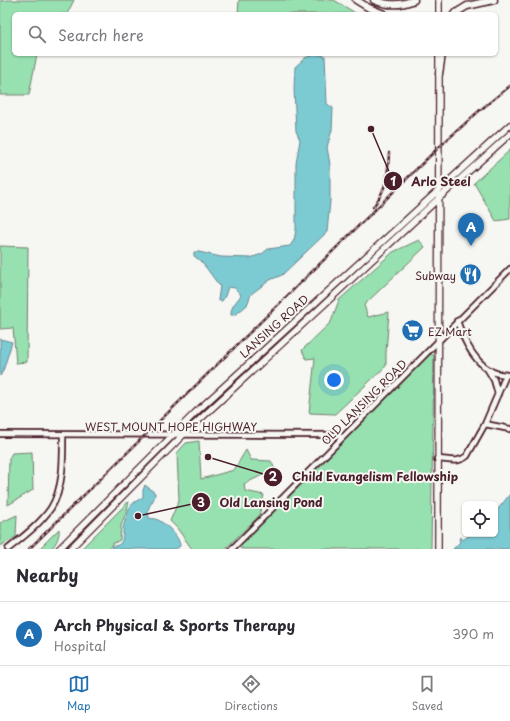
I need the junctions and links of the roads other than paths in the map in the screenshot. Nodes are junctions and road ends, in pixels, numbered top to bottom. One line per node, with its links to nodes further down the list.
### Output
1 (356, 0): 6 (highway)
2 (374, 0): 3 (highway)
3 (414, 0)
4 (439, 0): 7 (main road)
5 (494, 0): 8 (highway)
6 (379, 12)
7 (439, 12)
8 (457, 12)
9 (439, 56): 11 (main road)
10 (442, 56): 11 (highway)
11 (439, 74): 14 (main road)
12 (510, 125): 14 (main road, LANSING ROAD)
13 (510, 134): 15 (main road, LANSING ROAD)
14 (438, 190): 15 (main road); 26 (main road, LANSING ROAD)
15 (438, 199): 18 (main road); 27 (main road, LANSING ROAD)
16 (510, 269): 17 (street, OLD LANSING ROAD)
17 (458, 321): 18 (street, OLD LANSING ROAD); 19 (street)
18 (438, 340): 28 (street, OLD LANSING ROAD); 29 (main road)
19 (488, 370): 20 (street); 21 (street)
20 (508, 375): 21 (street)
21 (498, 394): 22 (street)
22 (485, 424): 23 (street); 29 (street)
23 (510, 429)
24 (0, 434): 25 (street, WEST MOUNT HOPE HIGHWAY)
25 (63, 435): 26 (street, WEST MOUNT HOPE HIGHWAY); 30 (street)
26 (172, 435): 27 (street, WEST MOUNT HOPE HIGHWAY); 31 (main road, LANSING ROAD)
27 (183, 435): 28 (street, WEST MOUNT HOPE HIGHWAY); 32 (main road, LANSING ROAD)
28 (342, 437): 33 (street, OLD LANSING ROAD)
29 (437, 459): 34 (main road)
30 (8, 549)
31 (58, 549)
32 (70, 549)
33 (232, 549)
34 (438, 549)

